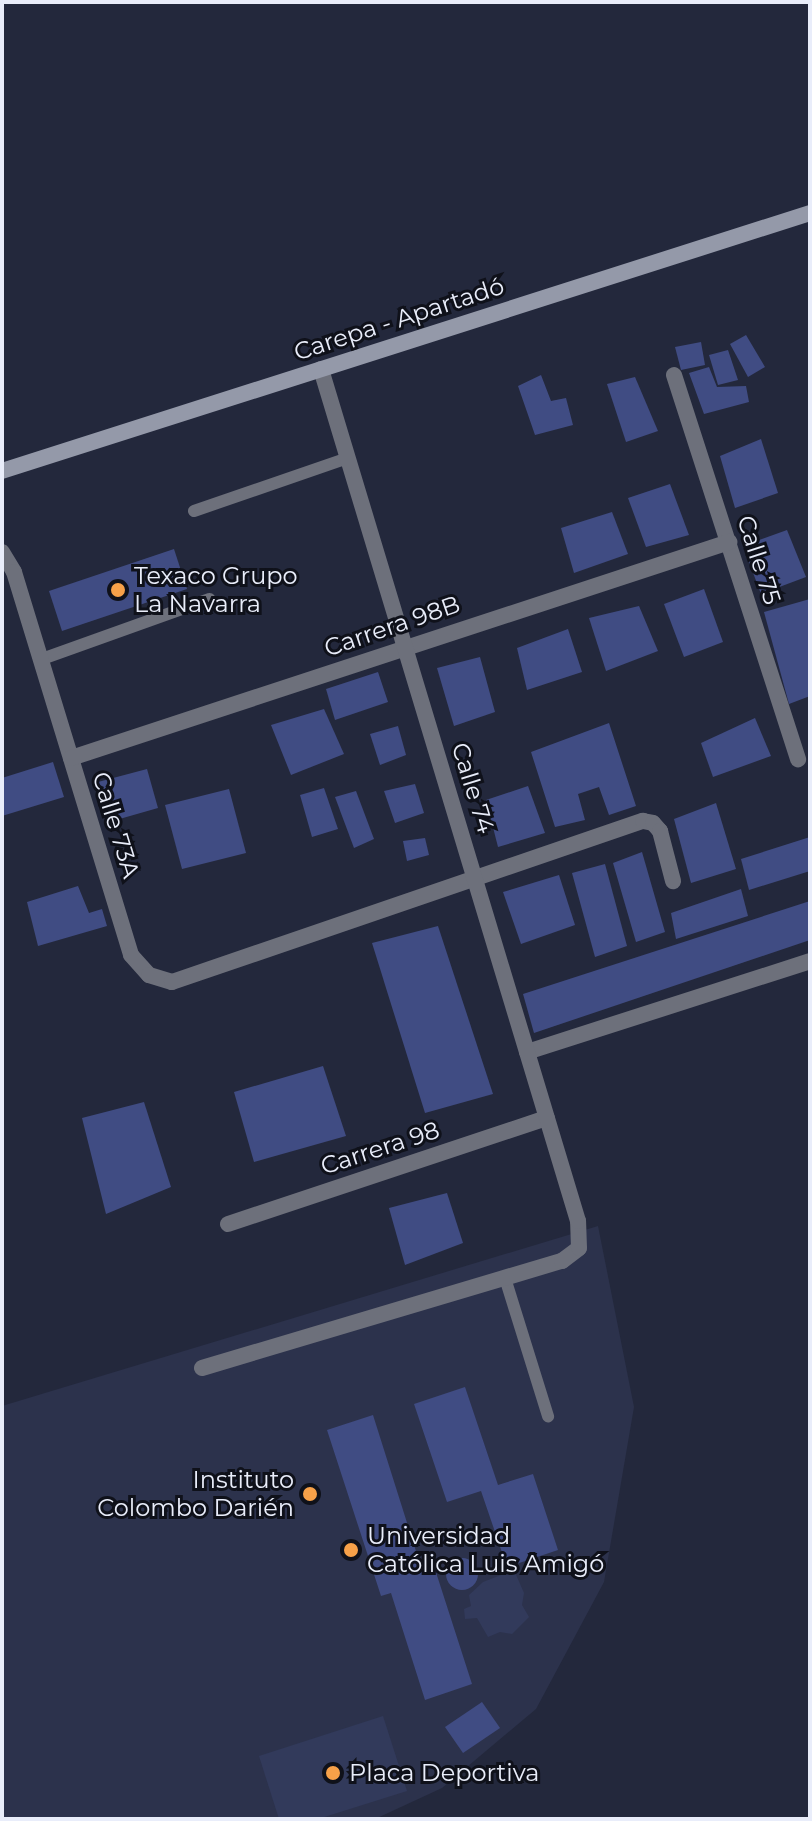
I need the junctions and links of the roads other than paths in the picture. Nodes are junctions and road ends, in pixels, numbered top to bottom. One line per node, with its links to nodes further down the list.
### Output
1 (810, 213): 2 (main road, Carepa - Apartadó)
2 (321, 369): 4 (street, Calle 74); 5 (main road, Carepa - Apartadó)
3 (674, 375): 7 (street, Calle 75)
4 (348, 458): 6 (lane); 10 (street, Calle 74)
5 (2, 471)
6 (194, 511)
7 (729, 542): 10 (street, Carrera 98B); 13 (street, Calle 75)
8 (2, 552): 11 (street, Calle 73A)
9 (210, 599): 11 (lane)
10 (404, 646): 12 (street, Carrera 98B); 14 (street, Calle 74)
11 (42, 659): 12 (street, Calle 73A)
12 (71, 758): 14 (street, Calle 73A)
13 (798, 760)
14 (476, 879): 15 (street); 17 (street, Calle 74)
15 (673, 881)
16 (810, 961): 17 (street)
17 (527, 1052): 18 (street, Calle 74)
18 (547, 1118): 19 (street, Carrera 98); 20 (street, Calle 74)
19 (228, 1224)
20 (505, 1278): 21 (street); 22 (lane)
21 (202, 1368)
22 (548, 1416)

